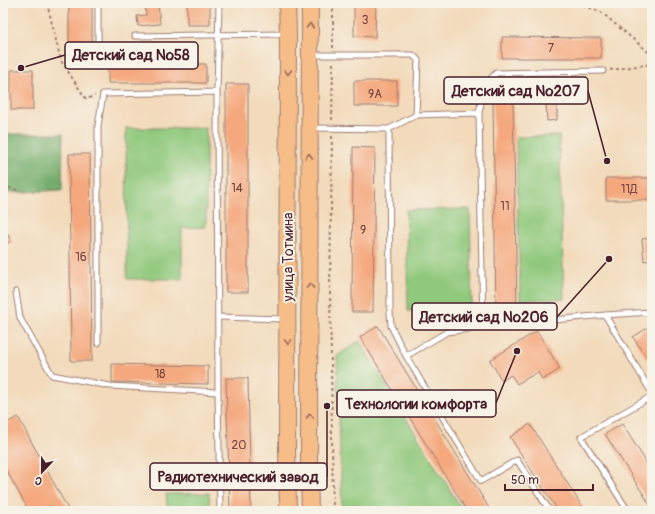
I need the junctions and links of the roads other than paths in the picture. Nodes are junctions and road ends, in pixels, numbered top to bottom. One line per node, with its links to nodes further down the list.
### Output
1 (98, 3): 8 (lane)
2 (219, 3): 6 (lane)
3 (286, 3): 5 (main road, улица Тотмина)
4 (310, 3): 9 (main road, улица Тотмина, one-way to 4)
5 (288, 33): 6 (lane); 20 (main road, улица Тотмина, one-way to 20)
6 (219, 34): 7 (lane); 11 (lane)
7 (135, 36)
8 (98, 41)
9 (310, 55): 13 (lane); 14 (main road, улица Тотмина)
10 (603, 71): 12 (lane)
11 (217, 92): 19 (lane); 22 (lane)
12 (480, 113): 13 (lane); 21 (lane)
13 (416, 115): 15 (lane)
14 (309, 128): 15 (lane); 27 (main road, улица Тотмина, one-way to 14)
15 (389, 129): 23 (lane)
16 (16, 292): 24 (lane)
17 (652, 312): 18 (lane)
18 (605, 315): 21 (lane); 25 (lane)
19 (218, 317): 20 (lane); 24 (lane)
20 (288, 319): 28 (main road, улица Тотмина, one-way to 28)
21 (483, 327): 23 (lane)
22 (98, 343)
23 (406, 356): 33 (lane)
24 (218, 392): 31 (lane)
25 (652, 392)
26 (652, 396): 34 (lane)
27 (310, 444): 28 (main road); 30 (main road, улица Тотмина)
28 (287, 449): 29 (main road, улица Тотмина)
29 (288, 494): 30 (main road); 32 (main road, улица Тотмина)
30 (310, 504)
31 (220, 511)
32 (288, 511)
33 (550, 511)
34 (628, 511)

